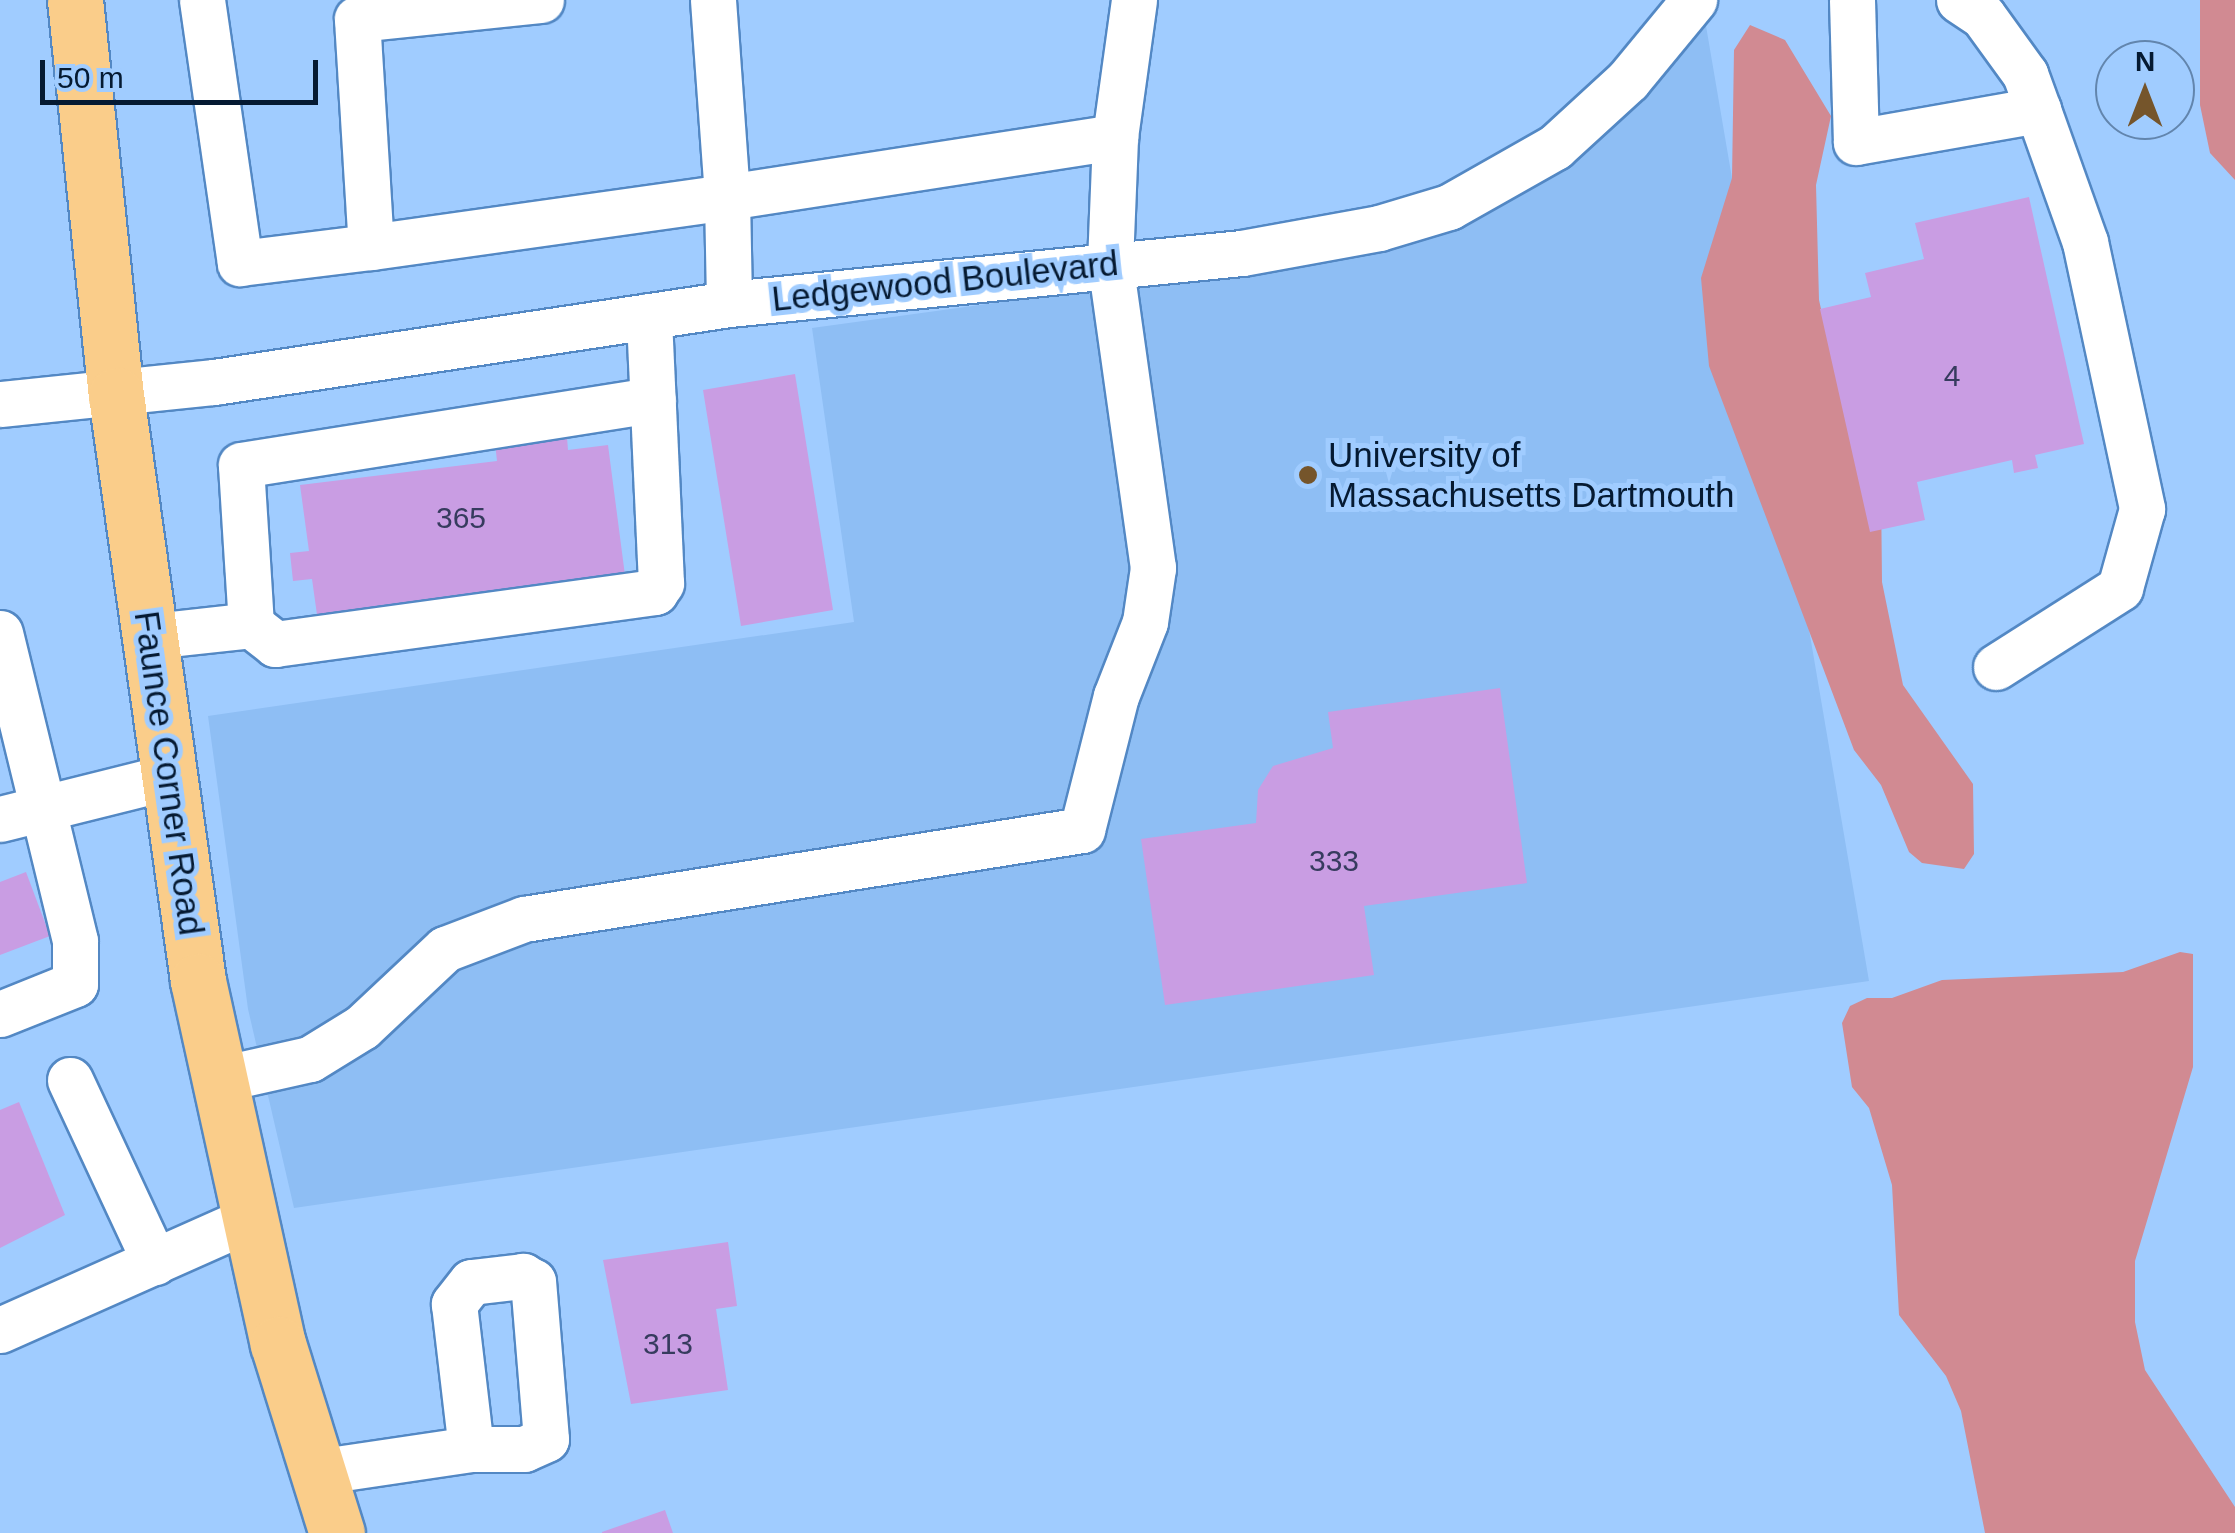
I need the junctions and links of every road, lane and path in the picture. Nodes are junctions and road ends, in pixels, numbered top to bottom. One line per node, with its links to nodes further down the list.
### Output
1 (74, 0): 17 (main road, Faunce Corner Road)
2 (202, 0): 13 (street)
3 (541, 0): 9 (street)
4 (714, 0): 12 (street)
5 (1134, 0): 11 (street)
6 (1694, 0): 14 (street, Ledgewood Boulevard)
7 (1852, 0): 10 (street)
8 (1959, 0): 10 (street)
9 (356, 10): 13 (street)
10 (2038, 110): 23 (street)
11 (1115, 137): 12 (street); 14 (street)
12 (727, 197): 13 (street); 15 (street)
13 (371, 247)
14 (1110, 263): 15 (street, Ledgewood Boulevard); 29 (street)
15 (729, 304): 16 (street, Ledgewood Boulevard)
16 (648, 316): 17 (street, Ledgewood Boulevard); 18 (street)
17 (116, 394): 19 (street, Ledgewood Boulevard); 22 (main road, Faunce Corner Road)
18 (653, 400): 20 (street); 20 (street)
19 (0, 404)
20 (250, 625): 22 (street)
21 (0, 633): 25 (street)
22 (152, 636): 24 (main road, Faunce Corner Road)
23 (1996, 667)
24 (168, 777): 25 (street); 29 (main road, Faunce Corner Road)
25 (47, 802): 26 (street); 27 (street)
26 (0, 819)
27 (0, 1014)
28 (70, 1080): 31 (street)
29 (216, 1080): 30 (main road, Faunce Corner Road)
30 (247, 1220): 31 (street); 34 (main road, Faunce Corner Road)
31 (155, 1262): 32 (street)
32 (0, 1330)
33 (471, 1449): 34 (street)
34 (316, 1472): 35 (main road, Faunce Corner Road)
35 (337, 1533)

